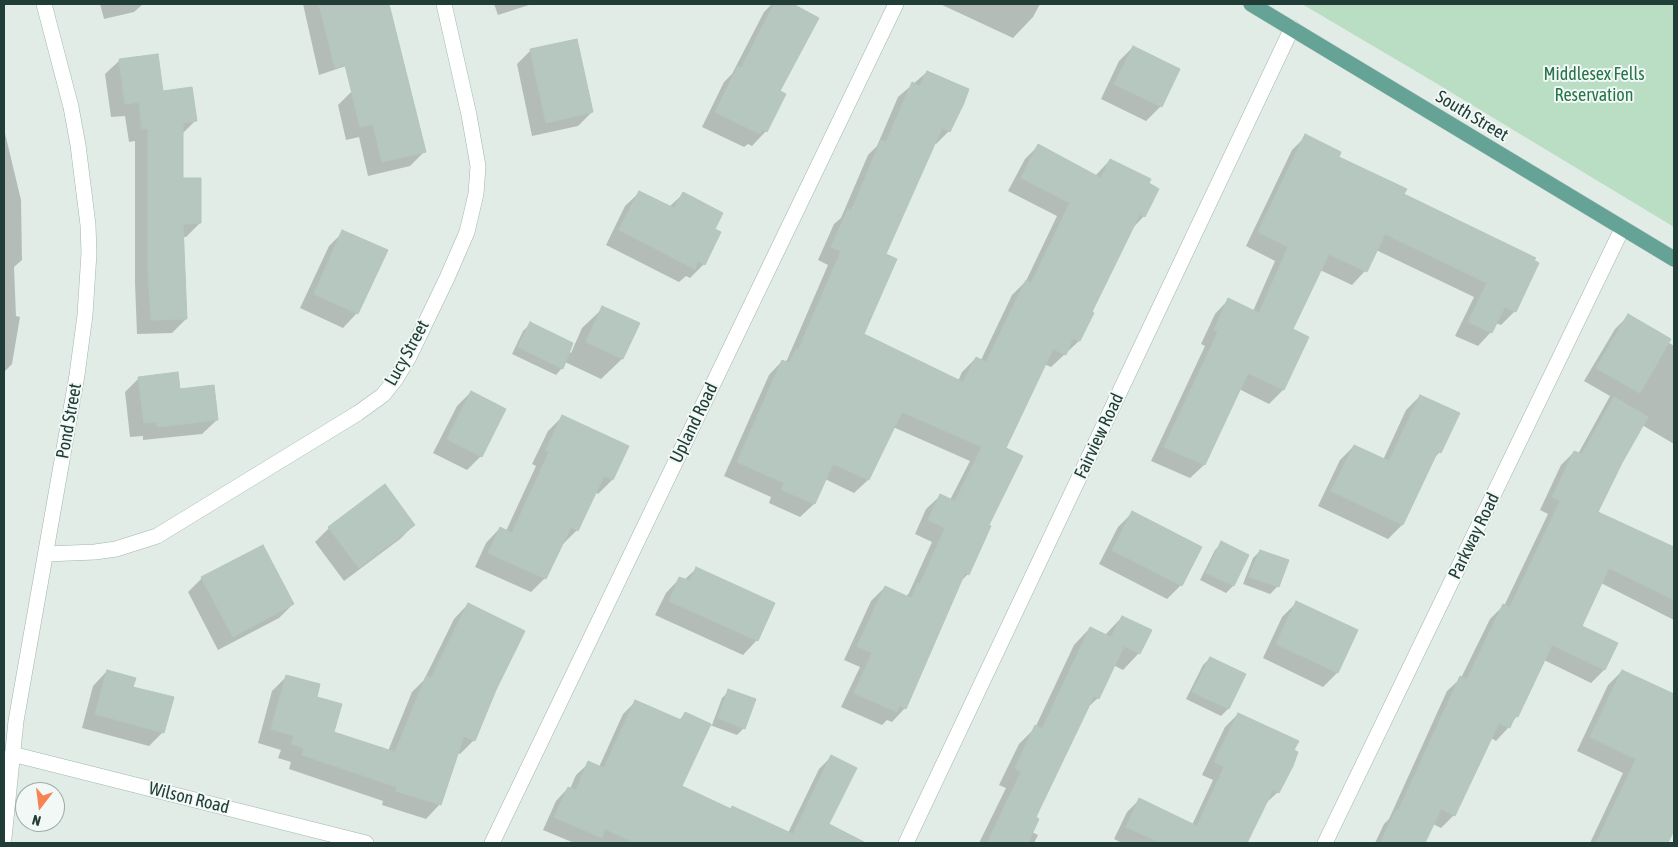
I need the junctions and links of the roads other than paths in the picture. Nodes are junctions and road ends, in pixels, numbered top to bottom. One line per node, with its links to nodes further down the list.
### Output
1 (44, 4): 8 (street, Pond Street)
2 (444, 4): 8 (street, Lucy Street)
3 (896, 4): 12 (street, Upland Road)
4 (1250, 4): 5 (main road, South Street)
5 (1292, 28): 6 (main road, South Street); 13 (street, Fairview Road)
6 (1622, 229): 7 (main road, South Street); 14 (street, Parkway Road)
7 (1674, 259)
8 (46, 554): 9 (street, Pond Street)
9 (12, 754): 10 (street, Pond Street); 11 (street, Wilson Road)
10 (4, 838)
11 (366, 843)
12 (492, 843)
13 (906, 843)
14 (1326, 843)

